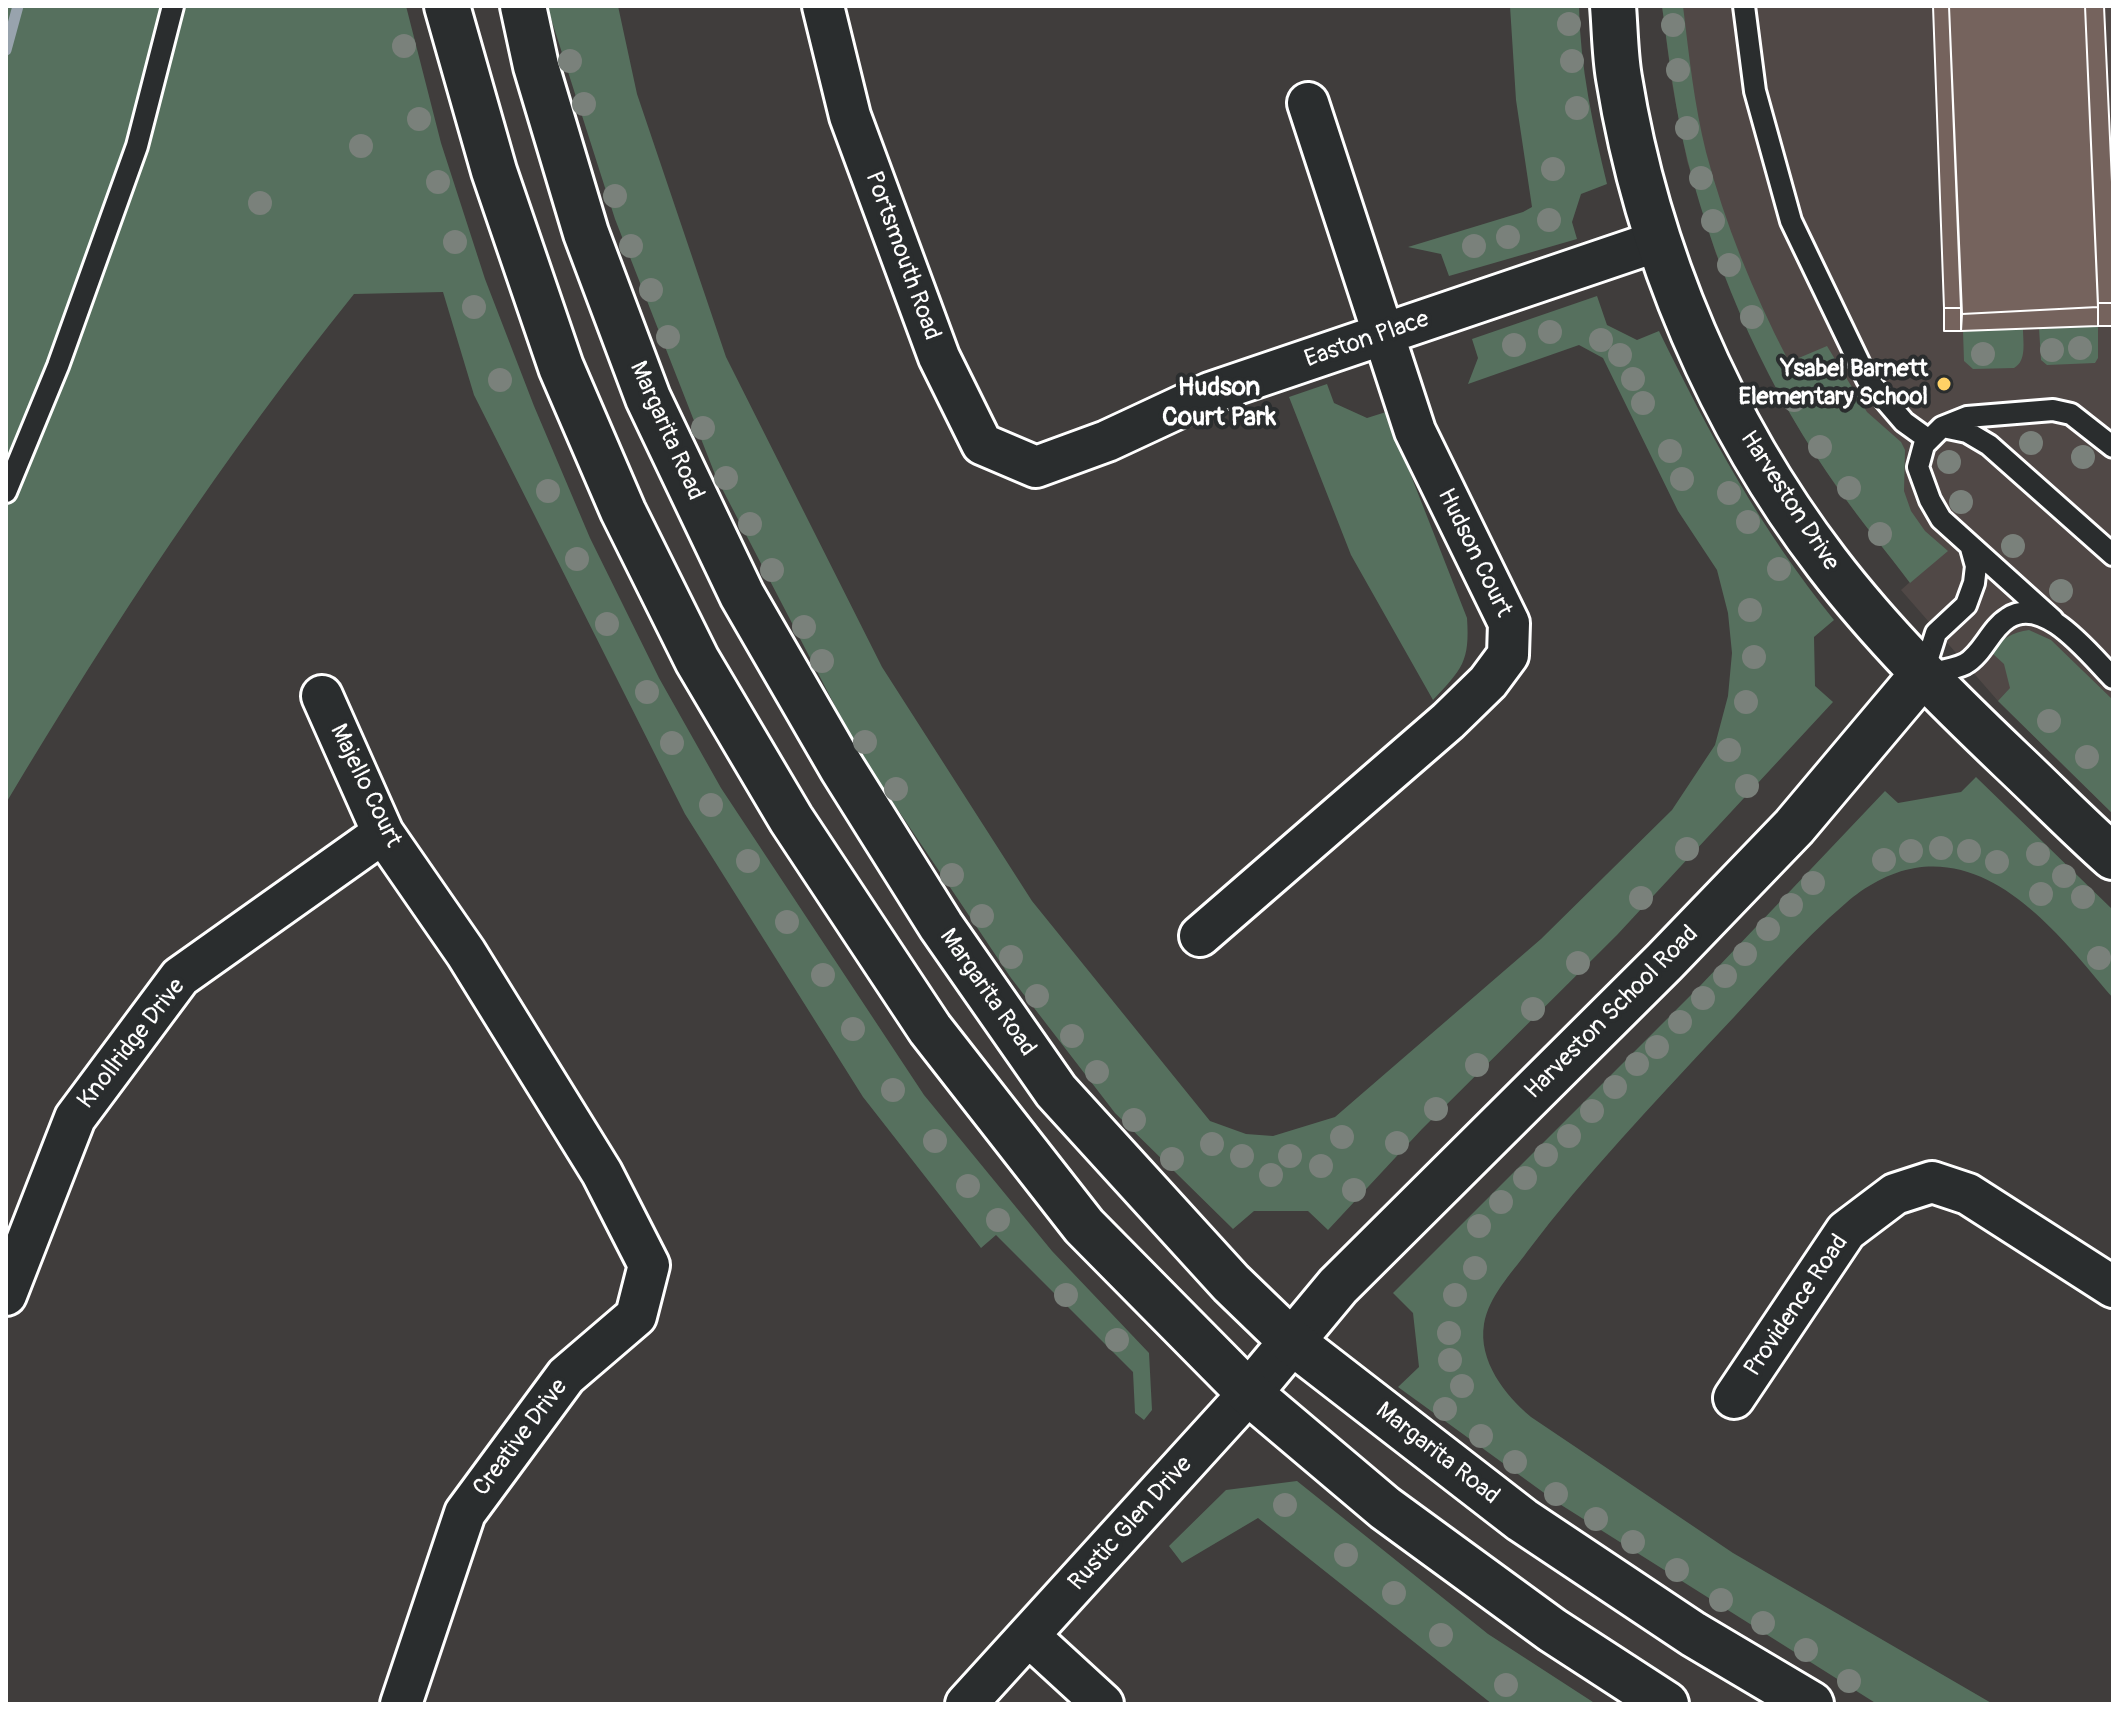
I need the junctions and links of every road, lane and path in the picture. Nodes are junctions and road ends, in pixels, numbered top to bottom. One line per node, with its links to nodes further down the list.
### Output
1 (173, 6): 13 (lane)
2 (447, 6): 27 (main road)
3 (523, 6): 26 (main road, Margarita Road)
4 (823, 6): 12 (street, Portsmouth Road)
5 (1613, 6): 8 (main road, Harveston Drive)
6 (1744, 6): 10 (lane)
7 (1308, 103): 9 (street, Hudson Court)
8 (1658, 241): 9 (street, Easton Place); 17 (main road, Harveston Drive)
9 (1383, 334): 12 (street, Easton Place); 22 (street, Hudson Court)
10 (1935, 433): 11 (lane); 14 (lane); 15 (lane)
11 (2113, 447)
12 (1036, 467)
13 (6, 492)
14 (1971, 548): 16 (lane); 17 (lane)
15 (2113, 555)
16 (2053, 620): 17 (lane); 18 (lane)
17 (1922, 675): 21 (main road, Harveston Drive); 26 (main road, Harveston School Road)
18 (2113, 678)
19 (322, 696): 20 (street, Majello Court)
20 (383, 833): 23 (street, Majello Court); 25 (street, Knollridge Drive)
21 (2113, 857)
22 (1200, 936)
23 (466, 953): 30 (street, Creative Drive)
24 (2113, 1287): 28 (street, Providence Road)
25 (6, 1295)
26 (1291, 1341): 27 (main road, Rustic Glen Drive); 34 (main road, Margarita Road)
27 (1249, 1393): 29 (street, Rustic Glen Drive); 33 (main road)
28 (1734, 1398)
29 (1029, 1636): 31 (street, Rustic Glen Drive); 32 (street)
30 (401, 1704)
31 (966, 1704)
32 (1103, 1704)
33 (1666, 1704)
34 (1811, 1704)

